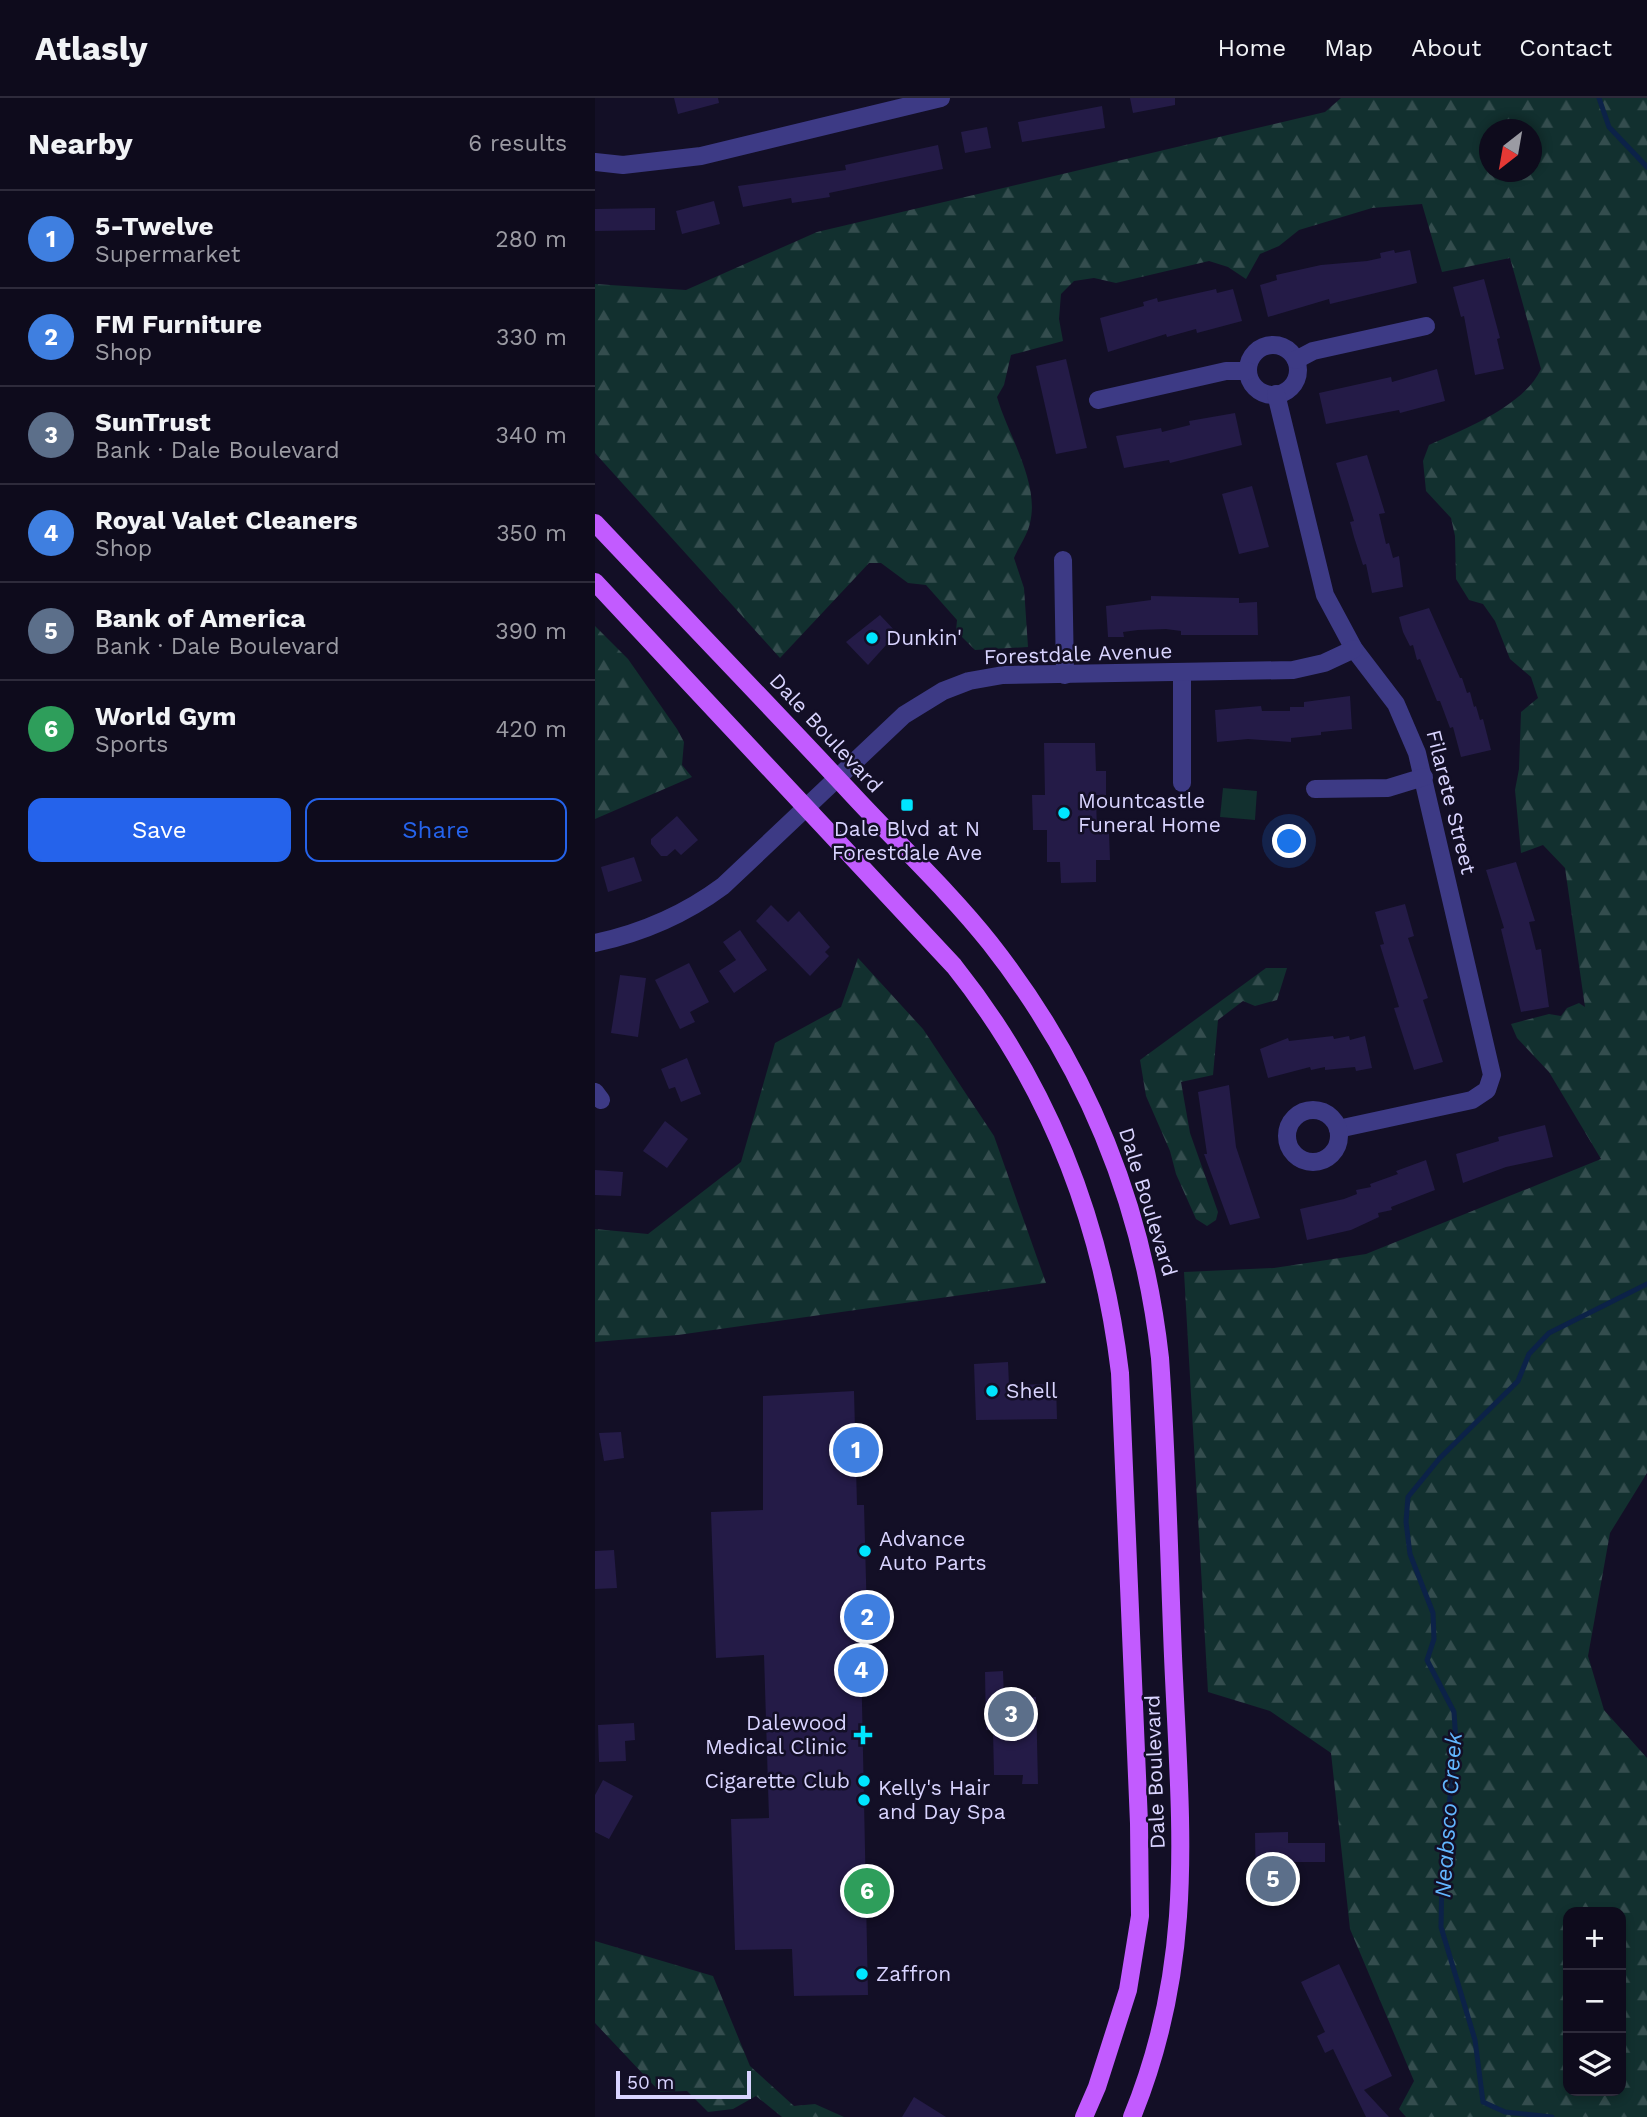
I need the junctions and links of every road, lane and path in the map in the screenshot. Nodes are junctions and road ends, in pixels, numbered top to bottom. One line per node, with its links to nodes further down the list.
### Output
1 (941, 98): 2 (street)
2 (595, 162)
3 (1426, 326): 4 (street)
4 (1296, 360): 5 (street); 6 (street)
5 (1248, 371): 6 (street); 7 (street)
6 (1276, 394): 11 (street, Filarete Street)
7 (1098, 400)
8 (595, 523): 14 (main road, Dale Boulevard)
9 (1063, 561): 13 (street)
10 (595, 582): 18 (main road, Dale Boulevard)
11 (1354, 649): 12 (street, Forestdale Avenue); 15 (street, Filarete Street)
12 (1182, 673): 13 (street, Forestdale Avenue); 16 (street)
13 (1065, 675): 14 (street, Forestdale Avenue)
14 (836, 777): 18 (street, Forestdale Avenue); 22 (main road, Dale Boulevard)
15 (1424, 777): 17 (street); 20 (street, Filarete Street)
16 (1182, 783)
17 (1315, 789)
18 (806, 806): 19 (street, Forestdale Avenue); 21 (main road, Dale Boulevard)
19 (595, 943)
20 (1338, 1129)
21 (1084, 2117)
22 (1132, 2117)

